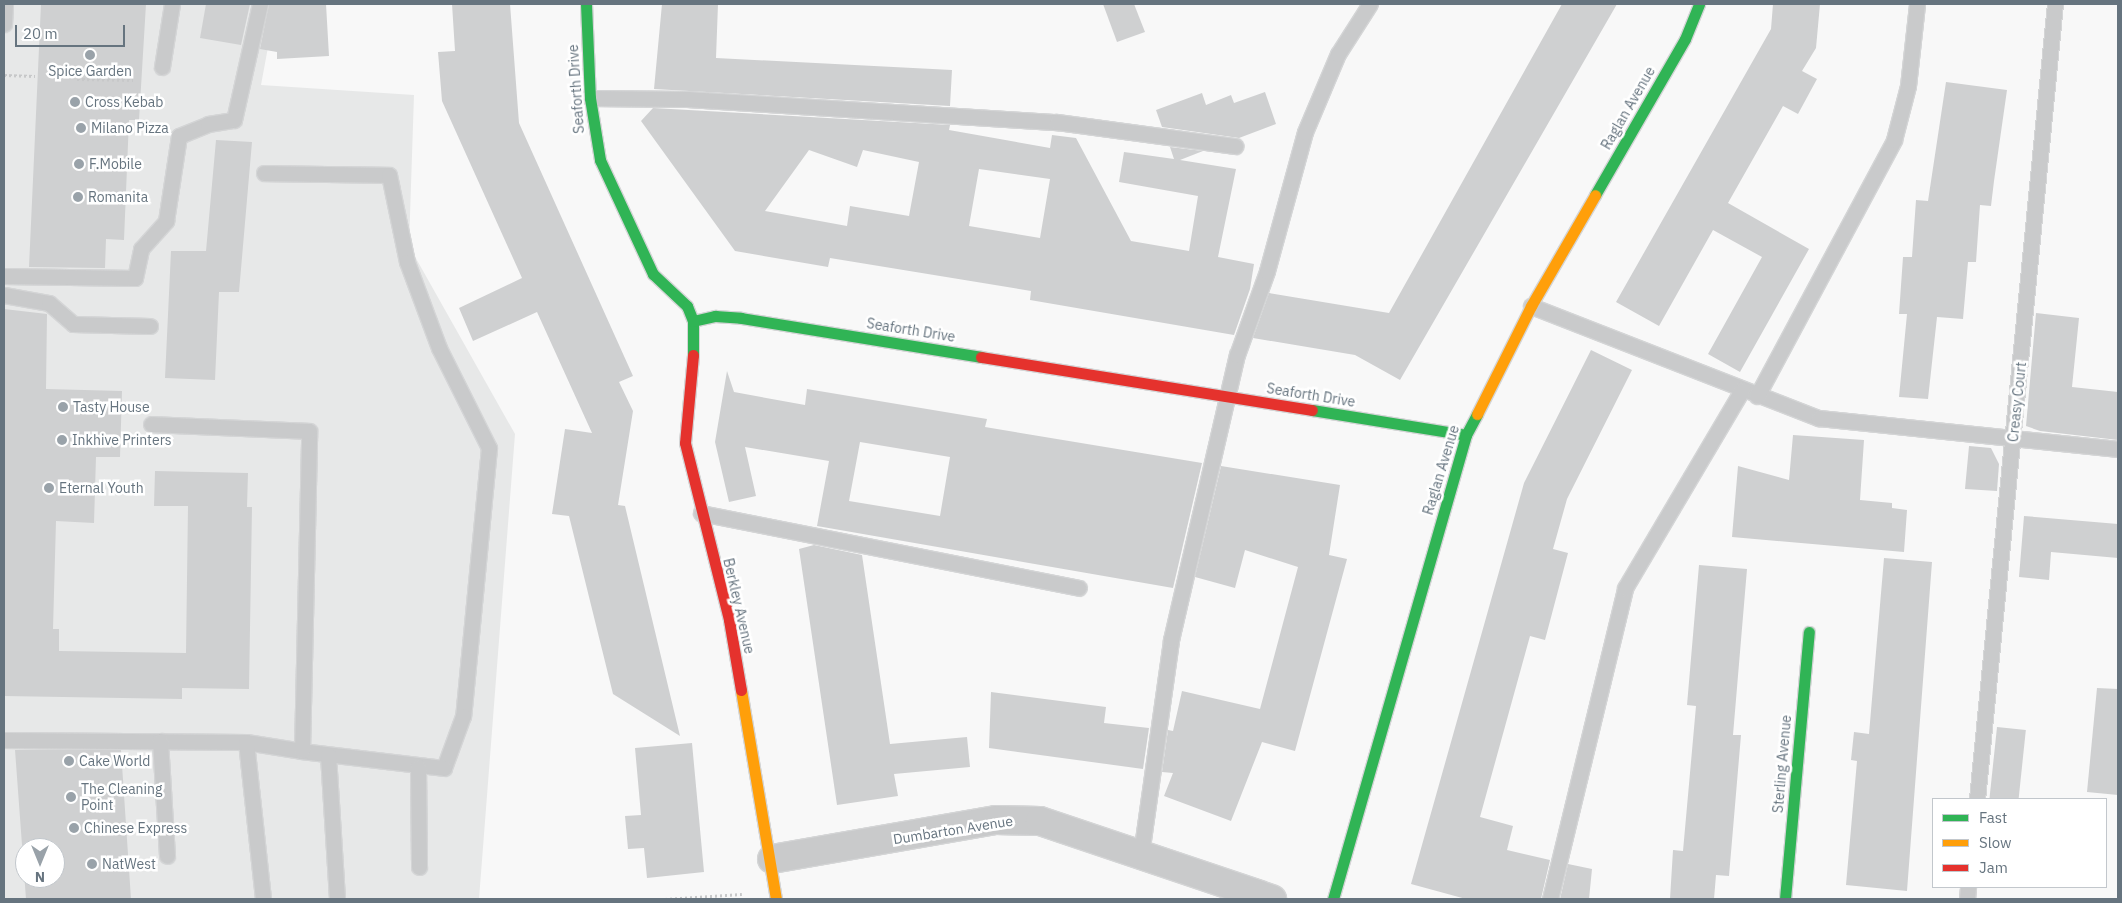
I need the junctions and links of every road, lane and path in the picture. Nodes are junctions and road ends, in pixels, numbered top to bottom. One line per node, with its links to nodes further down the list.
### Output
1 (5, 4): 9 (lane)
2 (172, 4): 10 (lane)
3 (260, 4): 18 (lane)
4 (586, 4): 15 (street, Seaforth Drive)
5 (1370, 4): 25 (lane)
6 (1699, 4): 20 (street, Raglan Avenue)
7 (1917, 4): 24 (lane)
8 (2055, 4): 28 (lane, Creasy Court)
9 (4, 24)
10 (162, 67)
11 (4, 75): 12 (path)
12 (35, 76)
13 (77, 79): 14 (path)
14 (133, 80)
15 (590, 98): 16 (lane); 21 (street, Seaforth Drive)
16 (1235, 146)
17 (264, 173): 38 (lane)
18 (4, 276)
19 (4, 295): 22 (lane)
20 (1531, 306): 23 (lane); 27 (street, Raglan Avenue)
21 (694, 321): 25 (street, Seaforth Drive); 30 (street, Berkley Avenue)
22 (150, 326)
23 (1742, 390): 24 (lane); 50 (lane)
24 (1757, 396): 28 (lane)
25 (1227, 397): 27 (street, Seaforth Drive); 40 (lane)
26 (151, 424): 36 (lane)
27 (1466, 435): 49 (street, Raglan Avenue)
28 (2013, 438): 29 (lane); 39 (lane, Creasy Court)
29 (2118, 449)
30 (702, 513): 31 (lane); 42 (street, Berkley Avenue)
31 (1079, 588)
32 (1809, 632): 51 (street, Sterling Avenue)
33 (4, 740): 34 (lane)
34 (160, 741): 35 (lane); 41 (lane)
35 (246, 742): 36 (lane); 45 (lane)
36 (302, 751): 37 (lane)
37 (328, 755): 38 (lane); 46 (lane)
38 (418, 767): 43 (lane)
39 (1977, 798)
40 (1141, 854): 42 (street, Dumbarton Avenue); 48 (street, Dumbarton Avenue)
41 (167, 856)
42 (772, 859): 44 (street, Berkley Avenue)
43 (419, 867)
44 (776, 896): 47 (path)
45 (262, 899)
46 (337, 899)
47 (665, 899)
48 (1272, 899)
49 (1333, 899)
50 (1550, 899)
51 (1785, 899)

